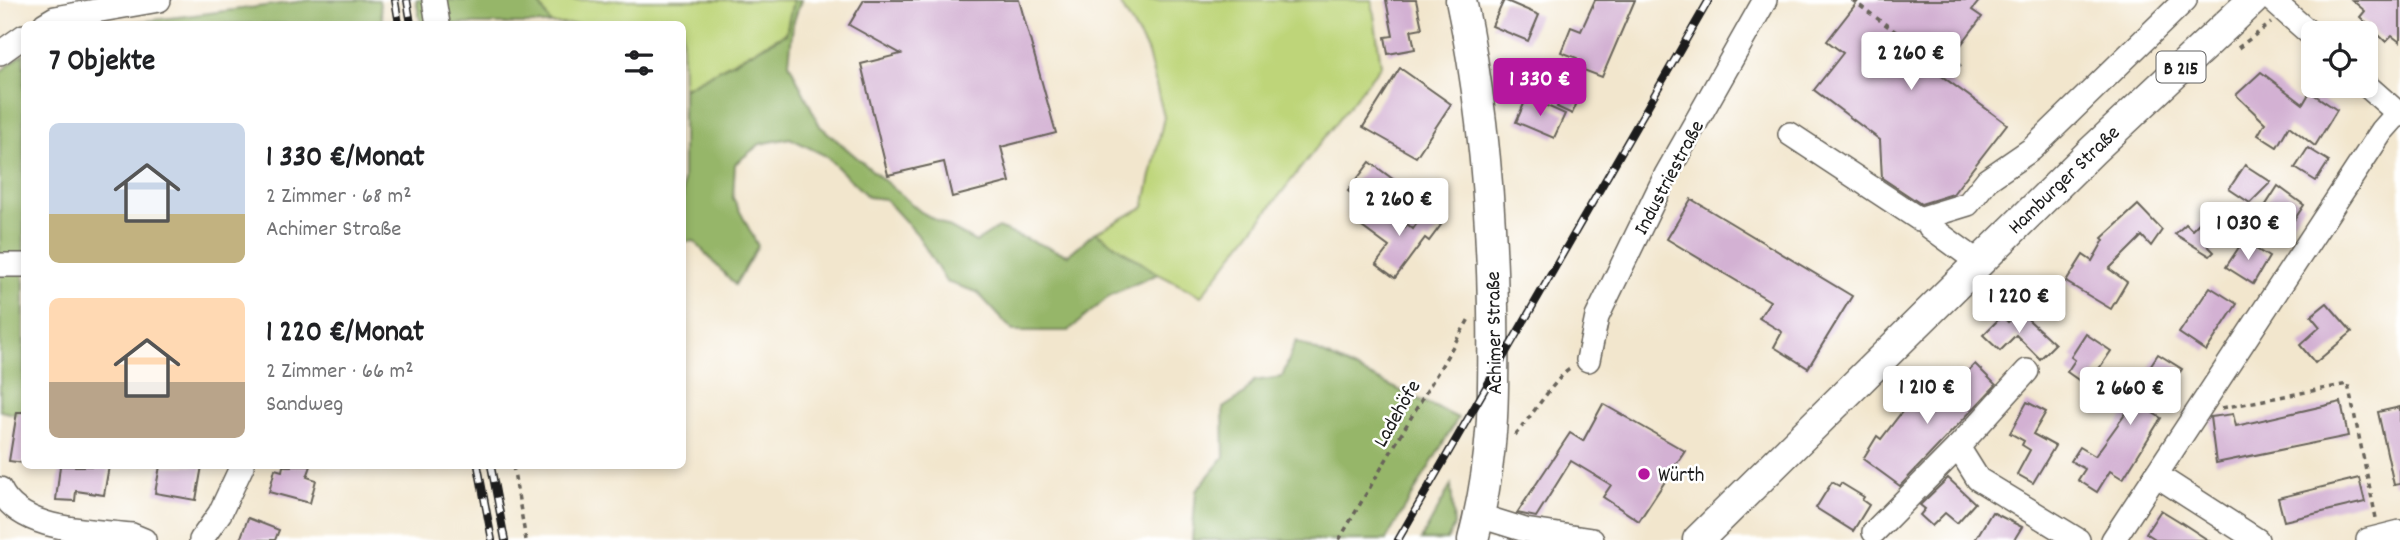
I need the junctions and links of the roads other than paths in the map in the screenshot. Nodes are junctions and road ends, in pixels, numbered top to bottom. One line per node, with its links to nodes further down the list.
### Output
1 (159, 0): 8 (street)
2 (434, 0): 9 (street)
3 (1461, 0): 26 (main road, Achimer Straße)
4 (1765, 0): 20 (street, Industriestraße)
5 (2185, 0): 15 (street)
6 (2253, 0): 17 (main road, Hamburger Straße / B 215)
7 (2272, 0): 10 (street)
8 (50, 21)
9 (438, 21)
10 (2301, 26)
11 (21, 38): 12 (street)
12 (0, 53)
13 (2378, 96): 14 (street)
14 (2399, 114): 23 (street)
15 (1790, 134)
16 (1930, 227): 17 (street)
17 (1978, 262): 34 (main road, Hamburger Straße / B 215)
18 (0, 265): 19 (street)
19 (21, 265)
20 (1588, 360)
21 (2027, 371): 22 (street)
22 (1958, 447): 28 (street); 35 (street)
23 (2167, 458): 36 (street); 37 (street)
24 (241, 469): 32 (street)
25 (2, 499): 31 (street)
26 (1477, 528): 30 (street)
27 (2372, 530): 29 (street)
28 (1874, 532)
29 (2400, 532)
30 (1523, 535): 33 (street)
31 (144, 540)
32 (201, 540)
33 (1592, 540)
34 (1698, 540)
35 (2078, 540)
36 (2113, 540)
37 (2257, 540)

